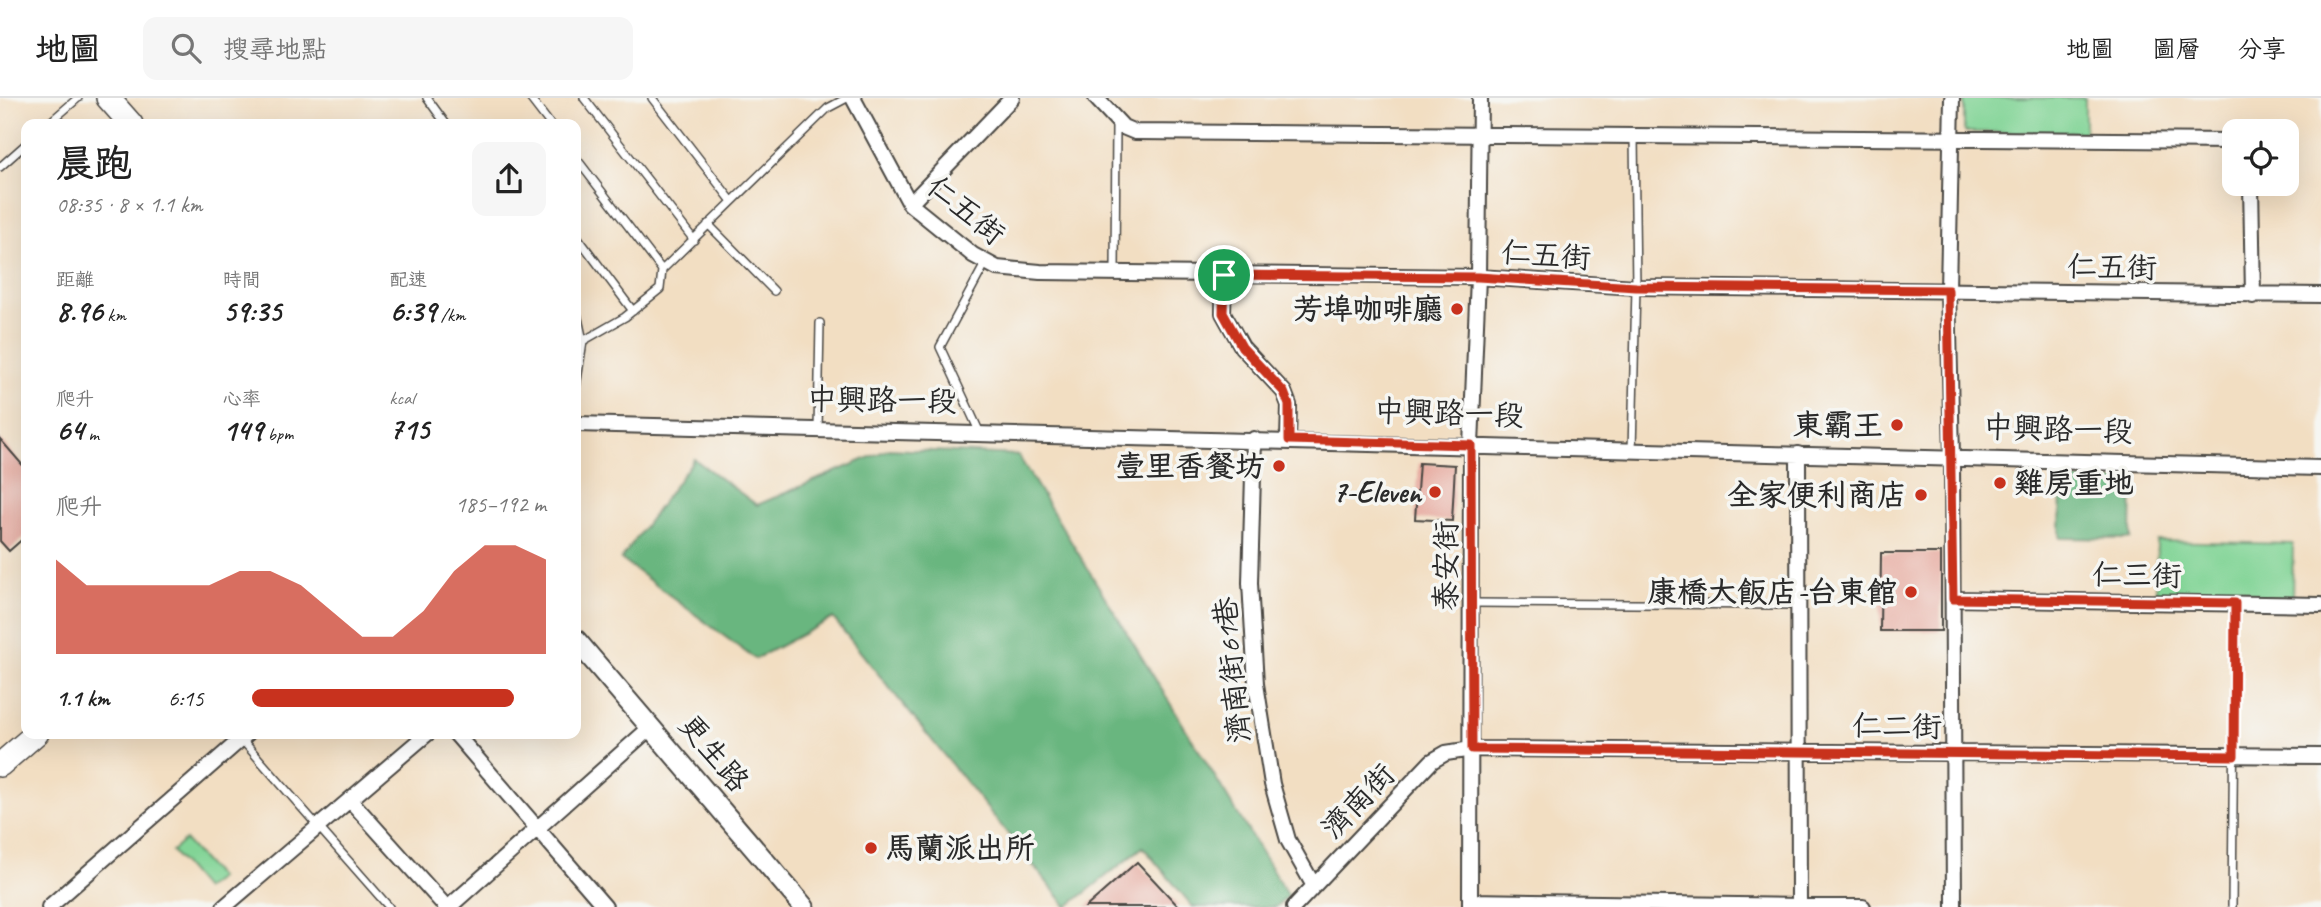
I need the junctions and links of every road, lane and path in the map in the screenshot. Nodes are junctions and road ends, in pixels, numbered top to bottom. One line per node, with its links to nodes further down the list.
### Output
1 (78, 98): 12 (lane)
2 (427, 98): 13 (lane)
3 (530, 98): 14 (lane)
4 (584, 98): 27 (lane)
5 (652, 98): 24 (lane)
6 (848, 98): 24 (lane)
7 (853, 98): 25 (street, 仁五街)
8 (1012, 98): 25 (street)
9 (1096, 98): 15 (street)
10 (1480, 98): 16 (street, 泰安街)
11 (1952, 98): 18 (street)
12 (54, 119)
13 (442, 119)
14 (546, 119)
15 (1116, 121): 16 (street); 31 (lane)
16 (1480, 132): 17 (street); 33 (street, 泰安街)
17 (1634, 135): 18 (street); 34 (lane)
18 (1952, 141): 19 (street); 35 (street)
19 (2222, 141)
20 (21, 148): 22 (lane)
21 (581, 165): 30 (lane)
22 (0, 167)
23 (2251, 196): 38 (street)
24 (731, 200): 26 (lane)
25 (910, 204): 29 (street, 仁五街)
26 (708, 225): 27 (lane); 36 (lane)
27 (694, 240): 30 (lane)
28 (581, 242): 39 (lane)
29 (986, 262): 31 (street, 仁五街); 46 (lane)
30 (662, 270): 39 (lane)
31 (1115, 273): 32 (street, 仁五街)
32 (1224, 275): 33 (street, 仁五街); 48 (street)
33 (1478, 277): 34 (street, 仁五街); 49 (street, 泰安街)
34 (1636, 287): 35 (street, 仁五街); 50 (lane)
35 (1948, 290): 38 (street, 仁五街); 52 (street)
36 (774, 291)
37 (2321, 295): 38 (street, 仁五街)
38 (2253, 296)
39 (633, 311): 42 (lane)
40 (820, 323): 45 (lane)
41 (581, 332): 42 (lane)
42 (583, 341): 43 (lane)
43 (581, 354)
44 (581, 424): 45 (street, 中興路一段)
45 (818, 430): 46 (street, 中興路一段)
46 (980, 433): 47 (street, 中興路一段)
47 (1254, 439): 48 (street, 中興路一段); 75 (street, 濟南街61巷)
48 (1289, 440): 49 (street, 中興路一段)
49 (1471, 445): 50 (street, 中興路一段); 55 (street, 泰安街)
50 (1632, 451): 51 (street, 中興路一段)
51 (1798, 454): 52 (street, 中興路一段); 57 (street)
52 (1952, 457): 53 (street, 中興路一段); 54 (street)
53 (2321, 468)
54 (1953, 599): 56 (street, 仁三街); 68 (street)
55 (1473, 603): 57 (lane); 66 (street, 泰安街)
56 (2235, 603): 58 (street, 仁三街); 69 (lane)
57 (1798, 605): 67 (street)
58 (2321, 605)
59 (581, 646): 60 (street, 更生路)
60 (651, 727): 74 (street); 84 (street, 更生路)
61 (30, 739): 71 (main road)
62 (238, 739): 79 (street)
63 (245, 739): 73 (lane)
64 (421, 739): 72 (street)
65 (460, 739): 74 (street)
66 (1472, 749): 67 (street, 仁二街); 75 (street, 濟南街); 76 (street, 泰安街)
67 (1799, 751): 68 (street, 仁二街); 78 (street)
68 (1953, 753): 69 (street, 仁二街); 87 (street)
69 (2234, 756): 70 (street, 仁二街); 88 (lane)
70 (2321, 756)
71 (0, 765)
72 (350, 800): 73 (street); 82 (street)
73 (317, 827): 80 (street); 81 (lane)
74 (537, 828): 82 (street); 83 (street)
75 (1314, 886): 85 (street, 濟南街)
76 (1470, 904): 77 (street)
77 (1575, 905): 78 (street)
78 (1799, 906): 86 (street)
79 (49, 907)
80 (224, 907)
81 (389, 907)
82 (447, 907)
83 (605, 907)
84 (804, 907)
85 (1294, 907)
86 (1863, 907)
87 (1954, 907)
88 (2232, 907)

